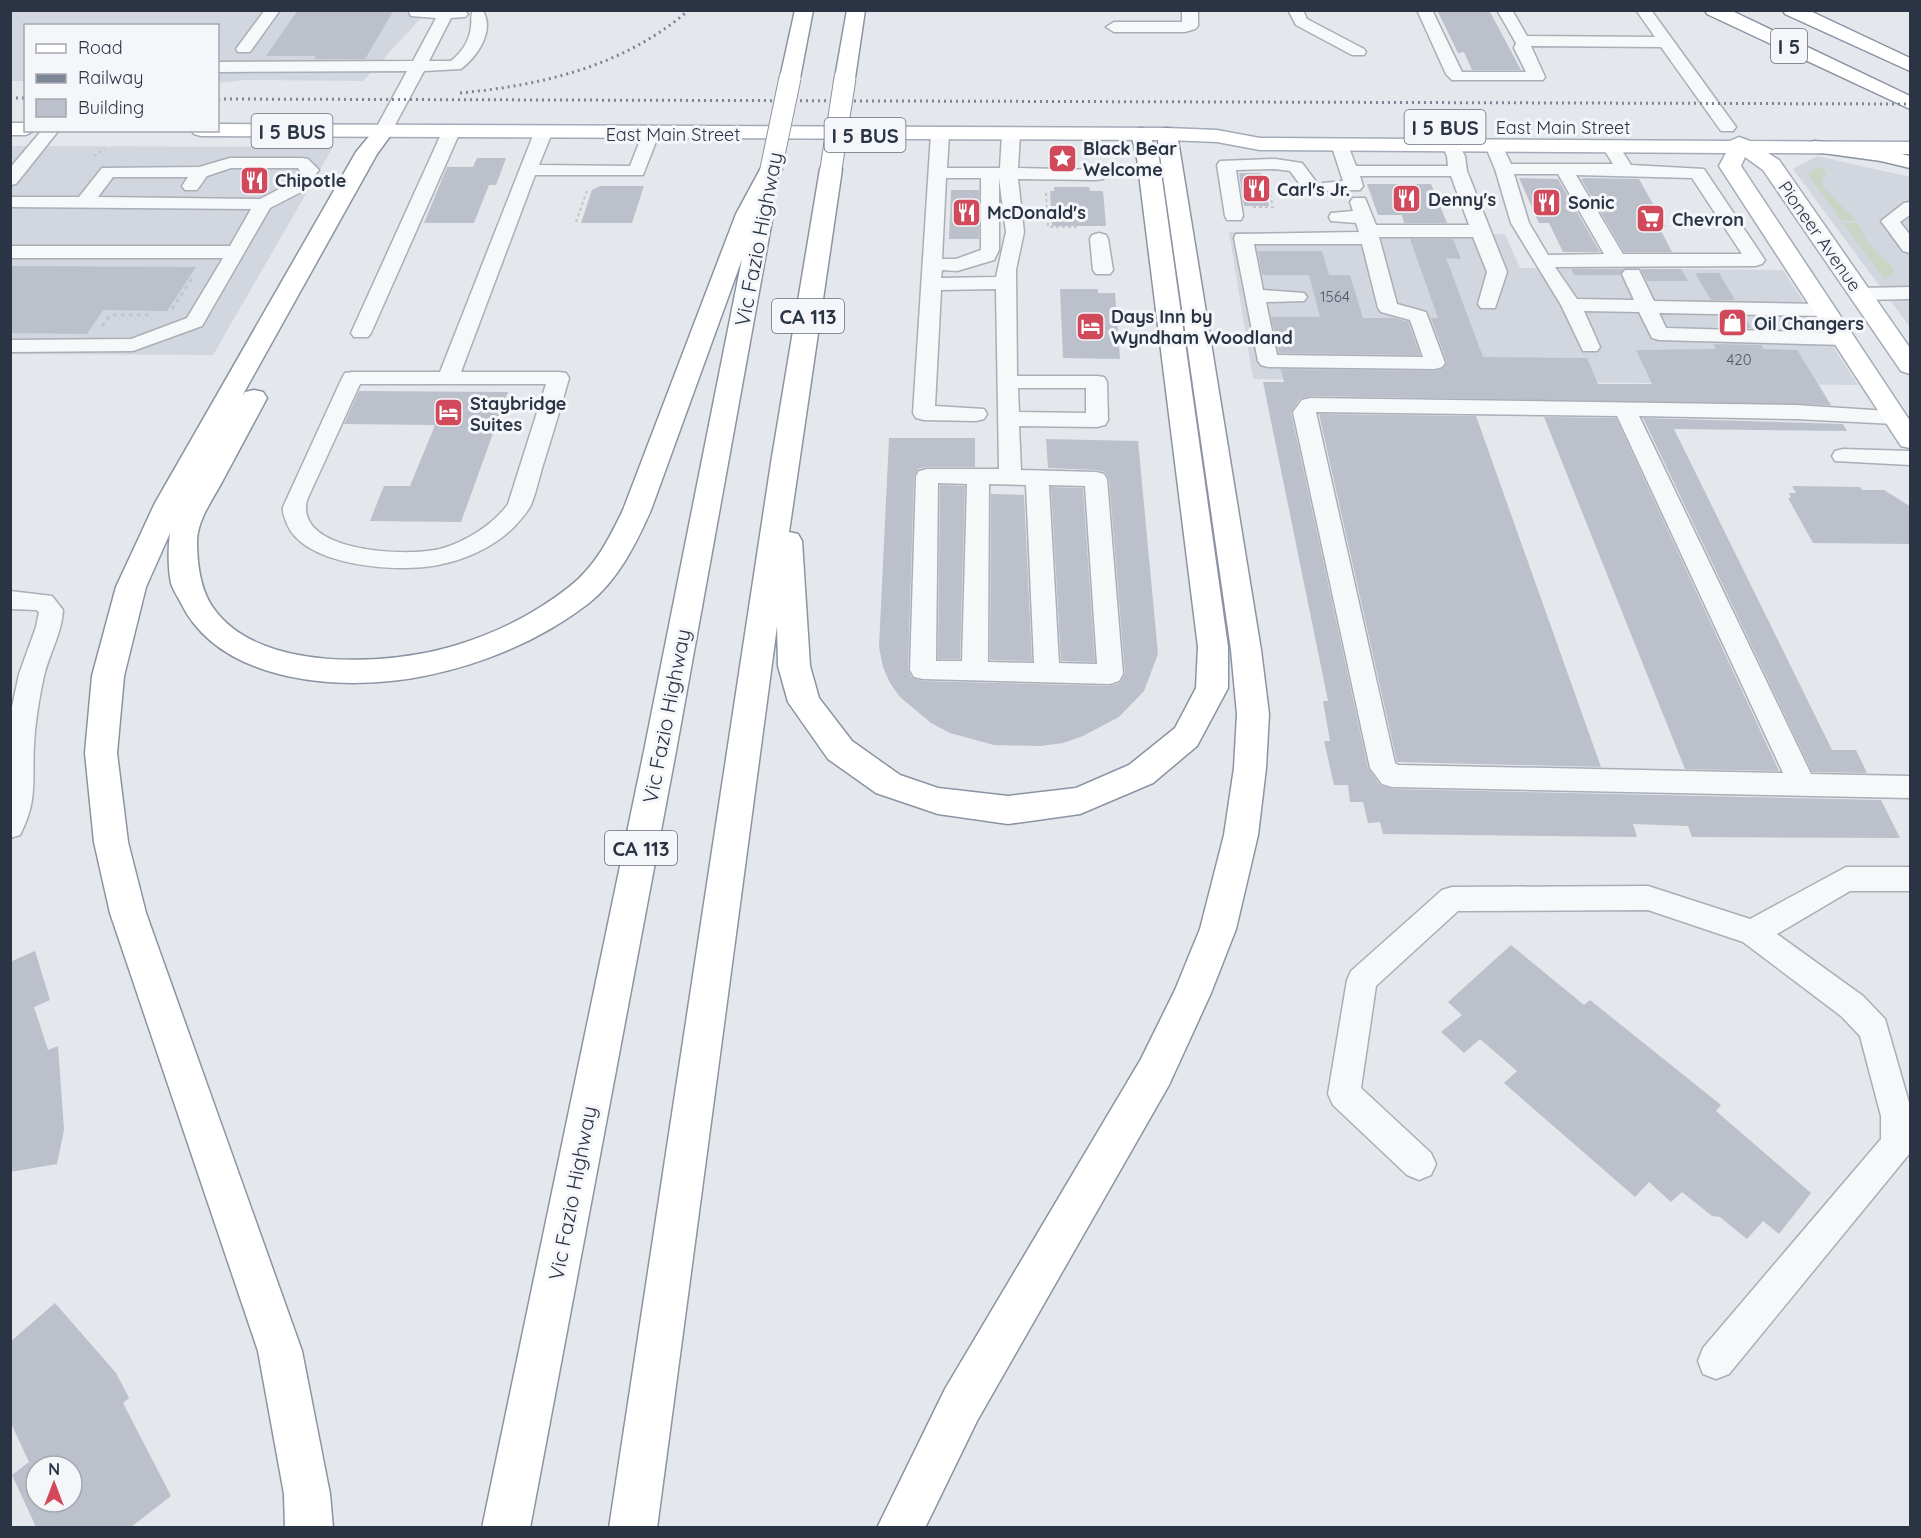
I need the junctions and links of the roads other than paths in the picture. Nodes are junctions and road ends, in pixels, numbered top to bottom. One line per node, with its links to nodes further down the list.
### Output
1 (273, 10): 17 (street)
2 (416, 10): 12 (street)
3 (804, 10): 42 (main road, Vic Fazio Highway / CA 113, bridge)
4 (856, 10): 103 (main road, CA 113, bridge)
5 (1190, 10): 14 (street)
6 (1294, 10): 18 (street)
7 (1425, 10): 15 (street)
8 (1504, 10): 15 (street)
9 (1643, 10): 16 (street, Pioneer Avenue)
10 (1714, 10): 22 (main road, I 5)
11 (1792, 10): 19 (main road, I 5)
12 (447, 12): 13 (street); 21 (street)
13 (484, 12): 21 (street)
14 (1114, 27)
15 (1524, 41): 16 (street)
16 (1666, 42): 29 (street, Pioneer Avenue)
17 (244, 49)
18 (1358, 52)
19 (1911, 65)
20 (219, 67): 21 (street)
21 (417, 67): 26 (street)
22 (1911, 103)
23 (1437, 127): 29 (main road, East Main Street / I 5 BUS); 34 (main road, East Main Street / I 5 BUS); 35 (main road)
24 (219, 130): 26 (main road, East Main Street / I 5 BUS)
25 (49, 132): 53 (street)
26 (383, 132): 27 (main road, East Main Street / I 5 BUS); 42 (main road); 117 (main road)
27 (451, 132): 28 (main road, East Main Street / I 5 BUS); 87 (street)
28 (543, 133): 30 (main road, East Main Street / I 5 BUS); 45 (street)
29 (1739, 133): 38 (main road, East Main Street / I 5 BUS); 39 (main road, East Main Street / I 5 BUS); 68 (main road, Pioneer Avenue); 79 (main road, Pioneer Avenue)
30 (650, 134): 31 (main road, East Main Street / I 5 BUS); 45 (street)
31 (940, 134): 32 (main road, East Main Street / I 5 BUS); 49 (street)
32 (1011, 134): 33 (main road, East Main Street / I 5 BUS); 50 (street)
33 (1154, 134): 34 (main road, East Main Street / I 5 BUS); 103 (main road); 120 (main road)
34 (1217, 136): 35 (main road, East Main Street / I 5 BUS)
35 (1340, 144): 36 (main road, East Main Street / I 5 BUS); 52 (street)
36 (1450, 144): 37 (main road, East Main Street / I 5 BUS); 47 (street)
37 (1494, 144): 38 (main road, East Main Street / I 5 BUS); 43 (street)
38 (1610, 145): 46 (street)
39 (1815, 147): 40 (main road, East Main Street / I 5 BUS); 41 (main road)
40 (1911, 148)
41 (1911, 162)
42 (771, 169): 118 (main road, Vic Fazio Highway / CA 113)
43 (1504, 169): 44 (street); 60 (street)
44 (1564, 169): 46 (street); 54 (street)
45 (527, 170): 94 (street)
46 (1625, 170): 67 (street)
47 (1458, 171): 52 (street); 64 (street)
48 (200, 172): 56 (street); 57 (street); 58 (street)
49 (938, 173): 50 (street); 75 (street)
50 (1000, 173): 51 (street); 75 (street); 77 (street)
51 (1097, 175)
52 (1351, 179): 61 (street); 63 (street)
53 (10, 180)
54 (1583, 201): 60 (street); 72 (street)
55 (10, 202): 56 (street)
56 (84, 203): 57 (street)
57 (180, 204): 58 (street)
58 (263, 204): 71 (street)
59 (1911, 207): 65 (street)
60 (1516, 208): 73 (street)
61 (1242, 212)
62 (1338, 217): 63 (street)
63 (1367, 229): 64 (street); 80 (street); 80 (street)
64 (1480, 231): 82 (street)
65 (1903, 232): 69 (street)
66 (1099, 239): 74 (street)
67 (1745, 245): 68 (street); 72 (street)
68 (1783, 246): 86 (main road, Pioneer Avenue)
69 (1911, 247)
70 (10, 252): 71 (street)
71 (236, 252): 89 (street)
72 (1617, 260): 73 (street)
73 (1542, 261): 83 (street)
74 (1103, 270)
75 (933, 274): 77 (street); 98 (street)
76 (1632, 274): 84 (street)
77 (1006, 283): 95 (street)
78 (1911, 293): 79 (street)
79 (1860, 294): 92 (main road, Pioneer Avenue)
80 (1255, 296): 81 (street)
81 (1297, 297)
82 (1488, 304)
83 (1571, 305): 84 (street); 90 (street)
84 (1647, 306): 85 (street); 88 (street)
85 (1778, 309): 86 (street); 88 (street)
86 (1825, 310): 91 (main road, Pioneer Avenue); 93 (main road)
87 (361, 333)
88 (1792, 337): 91 (street)
89 (10, 346)
90 (1590, 347)
91 (1849, 347): 97 (main road)
92 (1911, 366)
93 (1911, 373)
94 (448, 378): 94 (street)
95 (1007, 382): 99 (street); 99 (street)
96 (1625, 410): 97 (street); 110 (street); 110 (street)
97 (1903, 412): 100 (main road)
98 (976, 414)
99 (1008, 419): 105 (street)
100 (1911, 440)
101 (1844, 456): 102 (street)
102 (1911, 458)
103 (785, 464): 119 (main road, CA 113)
104 (978, 476): 105 (street); 108 (street); 108 (street)
105 (1010, 477): 106 (street)
106 (1037, 478): 109 (street); 109 (street)
107 (10, 600): 112 (street)
108 (975, 671): 109 (street)
109 (1047, 673)
110 (1802, 784): 111 (street)
111 (1911, 787)
112 (10, 827)
113 (1911, 879): 114 (street)
114 (1753, 933): 115 (street); 116 (street)
115 (1419, 1164)
116 (1716, 1361)
117 (309, 1527)
118 (506, 1527)
119 (633, 1527)
120 (900, 1527)

